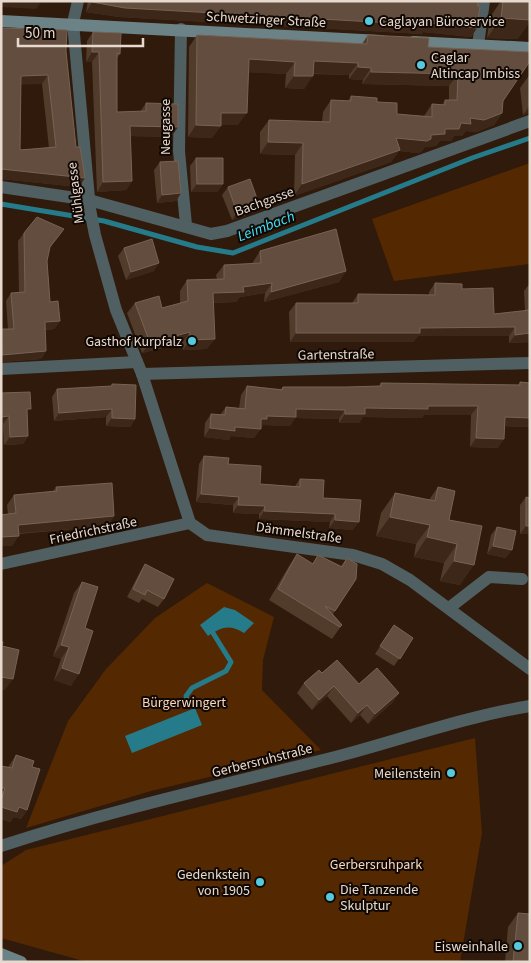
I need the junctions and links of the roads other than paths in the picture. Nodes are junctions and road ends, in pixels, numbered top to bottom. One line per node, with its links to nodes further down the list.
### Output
1 (78, 1): 4 (street, Mühlgasse)
2 (484, 1): 6 (street)
3 (1, 21): 4 (street, Schwetzinger Straße)
4 (72, 23): 5 (street, Schwetzinger Straße); 10 (street, Mühlgasse)
5 (181, 29): 6 (street, Schwetzinger Straße); 11 (street, Neugasse)
6 (478, 45): 7 (street, Schwetzinger Straße)
7 (530, 48)
8 (530, 121): 11 (street, Bachgasse)
9 (1, 187): 10 (street, Bachgasse)
10 (90, 205): 11 (street, Bachgasse); 13 (street, Mühlgasse)
11 (186, 225)
12 (530, 363): 13 (street, Gartenstraße)
13 (140, 368): 14 (street, Gartenstraße); 15 (street)
14 (1, 369)
15 (190, 523): 16 (street, Friedrichstraße); 18 (street, Dämmelstraße)
16 (1, 564)
17 (522, 579): 18 (street)
18 (449, 608): 19 (street, Dämmelstraße)
19 (530, 668)
20 (530, 706): 21 (street, Gerbersruhstraße)
21 (1, 846)
22 (1, 954): 23 (street)
23 (21, 962)

